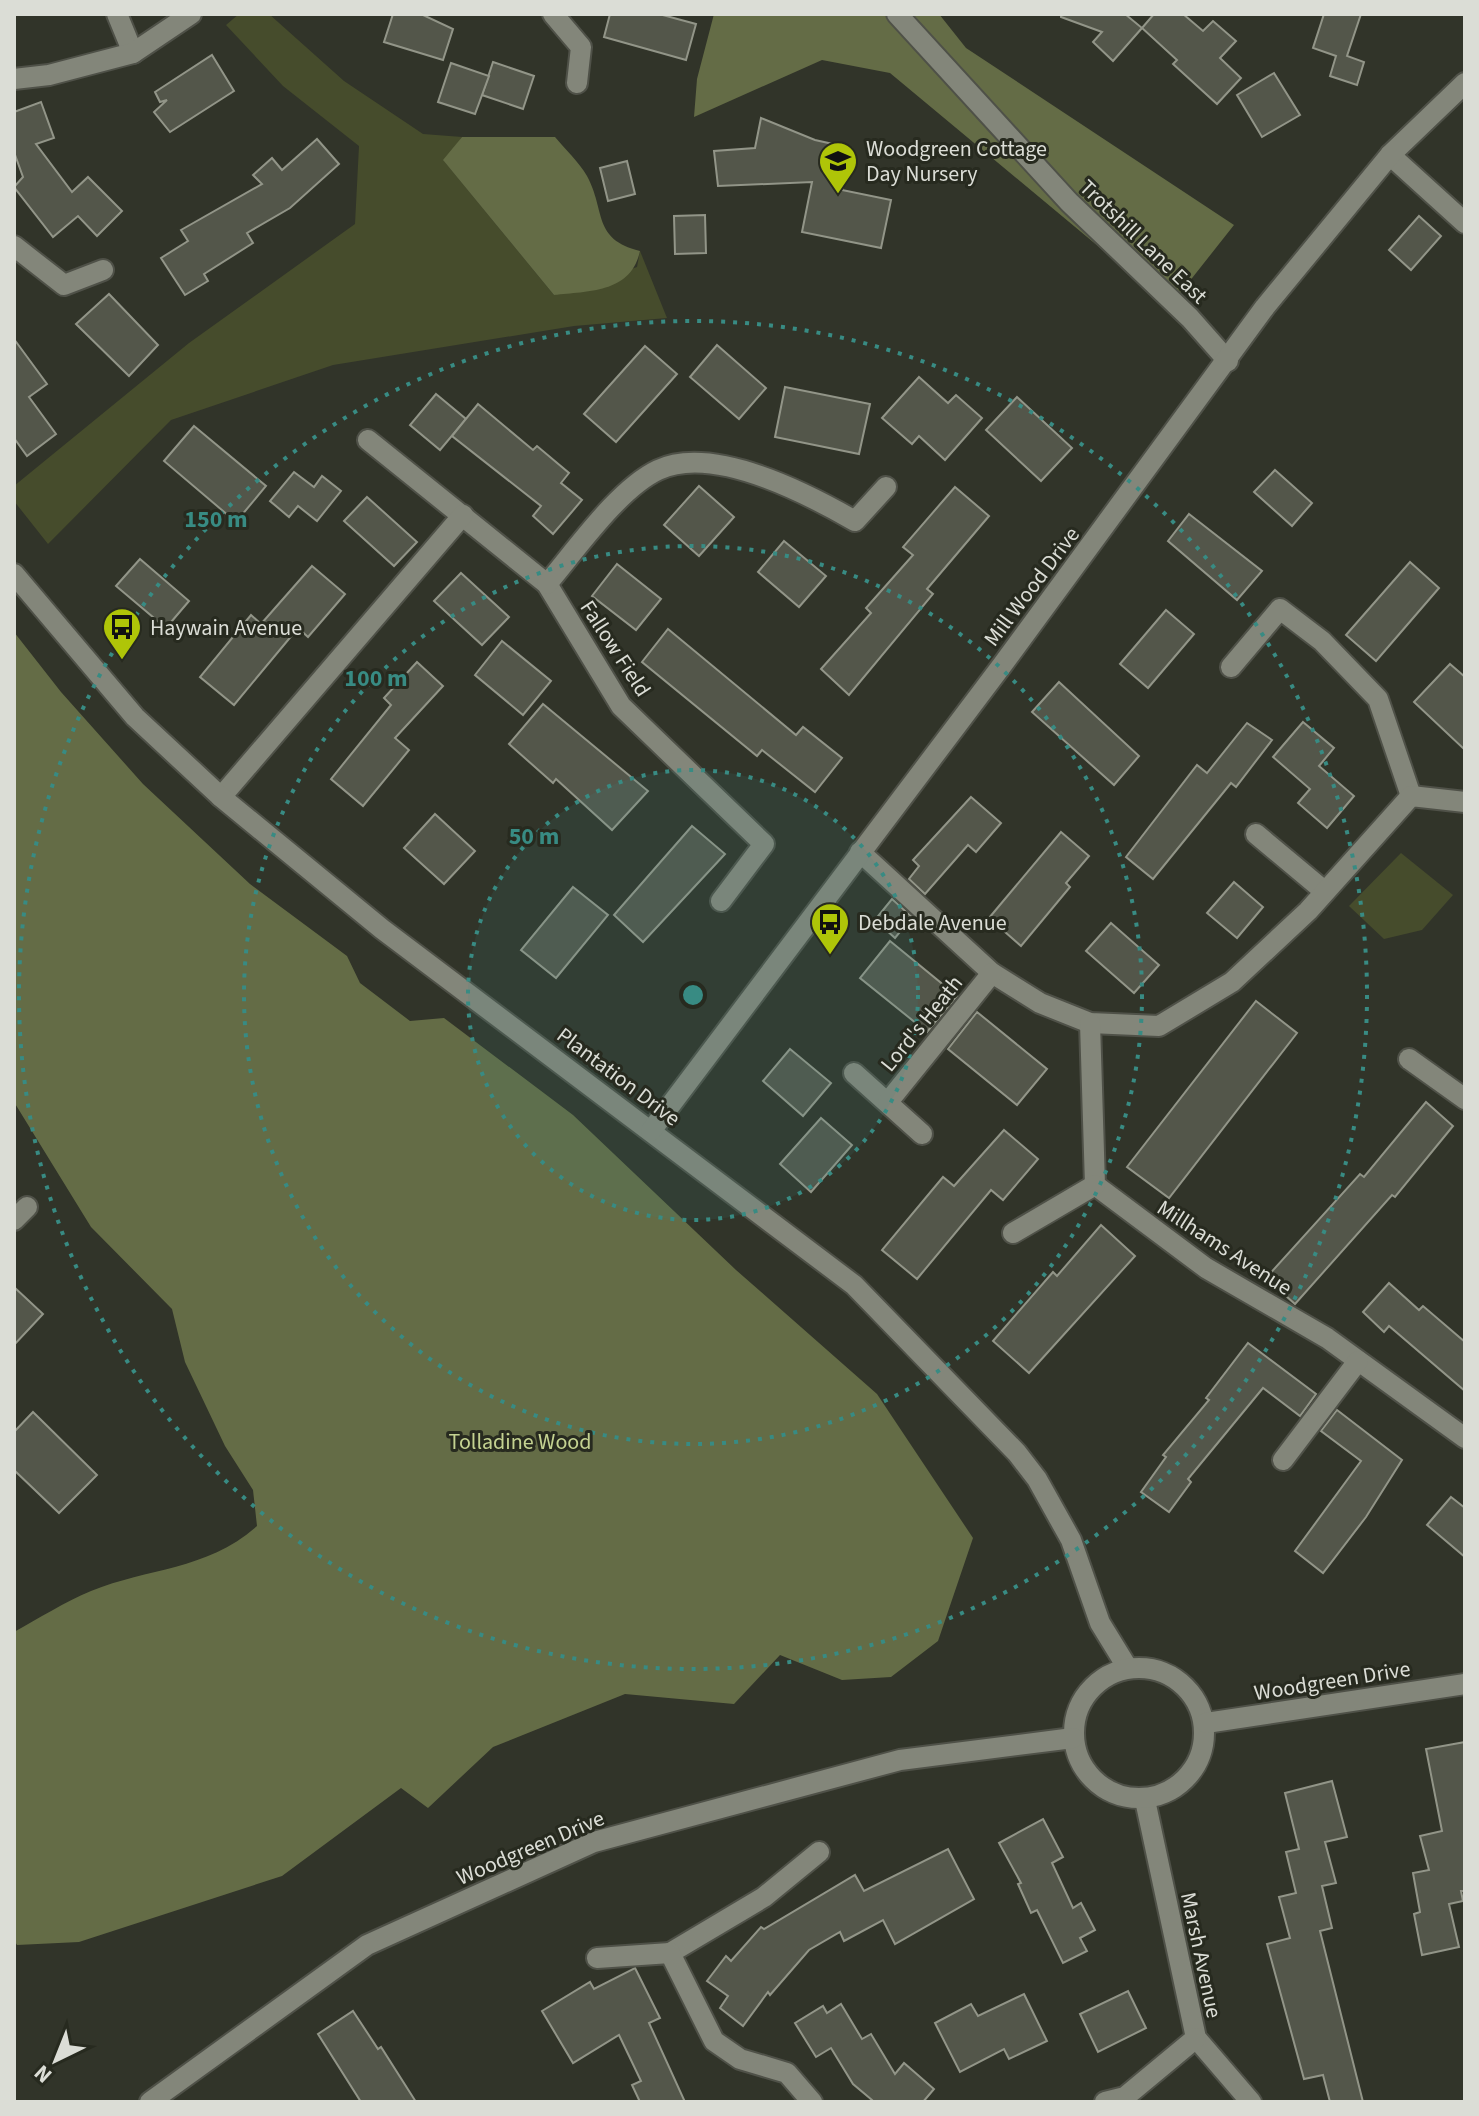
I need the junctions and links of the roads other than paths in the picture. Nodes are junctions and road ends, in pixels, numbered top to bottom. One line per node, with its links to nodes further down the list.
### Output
1 (117, 14): 5 (street)
2 (191, 14): 5 (street)
3 (553, 14): 7 (street)
4 (897, 14): 13 (street, Trotshill Lane East)
5 (133, 53): 6 (street)
6 (14, 79)
7 (577, 83)
8 (1465, 83): 9 (street, Mill Wood Drive)
9 (1390, 155): 10 (street); 13 (street, Mill Wood Drive)
10 (1465, 223)
11 (14, 246): 12 (street)
12 (103, 270)
13 (1228, 361): 24 (street, Mill Wood Drive)
14 (368, 440): 16 (street, Fallow Field)
15 (886, 487): 18 (street)
16 (463, 515): 18 (street, Fallow Field); 21 (street)
17 (14, 574): 21 (street, Plantation Drive)
18 (547, 584): 26 (street, Fallow Field)
19 (1231, 667): 20 (street)
20 (1411, 796): 22 (street); 25 (street)
21 (221, 797): 33 (street, Plantation Drive)
22 (1465, 802)
23 (1256, 834): 25 (street)
24 (860, 852): 27 (street); 33 (street, Mill Wood Drive)
25 (1323, 890): 28 (street)
26 (721, 901)
27 (992, 973): 28 (street); 32 (street, Lord's Heath)
28 (1090, 1023): 35 (street)
29 (1409, 1059): 31 (street)
30 (854, 1073): 32 (street, Lord's Heath)
31 (1465, 1099)
32 (888, 1102): 34 (street, Lord's Heath)
33 (651, 1131): 40 (street, Plantation Drive)
34 (922, 1134)
35 (1095, 1185): 36 (street); 37 (street, Millhams Avenue)
36 (1013, 1233)
37 (1358, 1361): 38 (street, Millhams Avenue); 39 (street)
38 (1465, 1438)
39 (1283, 1460)
40 (1127, 1667): 42 (street); 43 (street)
41 (1465, 1684): 42 (street, Woodgreen Drive)
42 (1206, 1723): 44 (street)
43 (1073, 1738): 44 (street); 49 (street, Woodgreen Drive)
44 (1145, 1800): 48 (street, Marsh Avenue)
45 (819, 1852): 46 (street)
46 (670, 1953): 47 (street); 50 (street)
47 (597, 1958)
48 (1196, 2038): 51 (street); 52 (street, Marsh Avenue)
49 (150, 2102)
50 (812, 2102)
51 (1105, 2102)
52 (1251, 2102)

